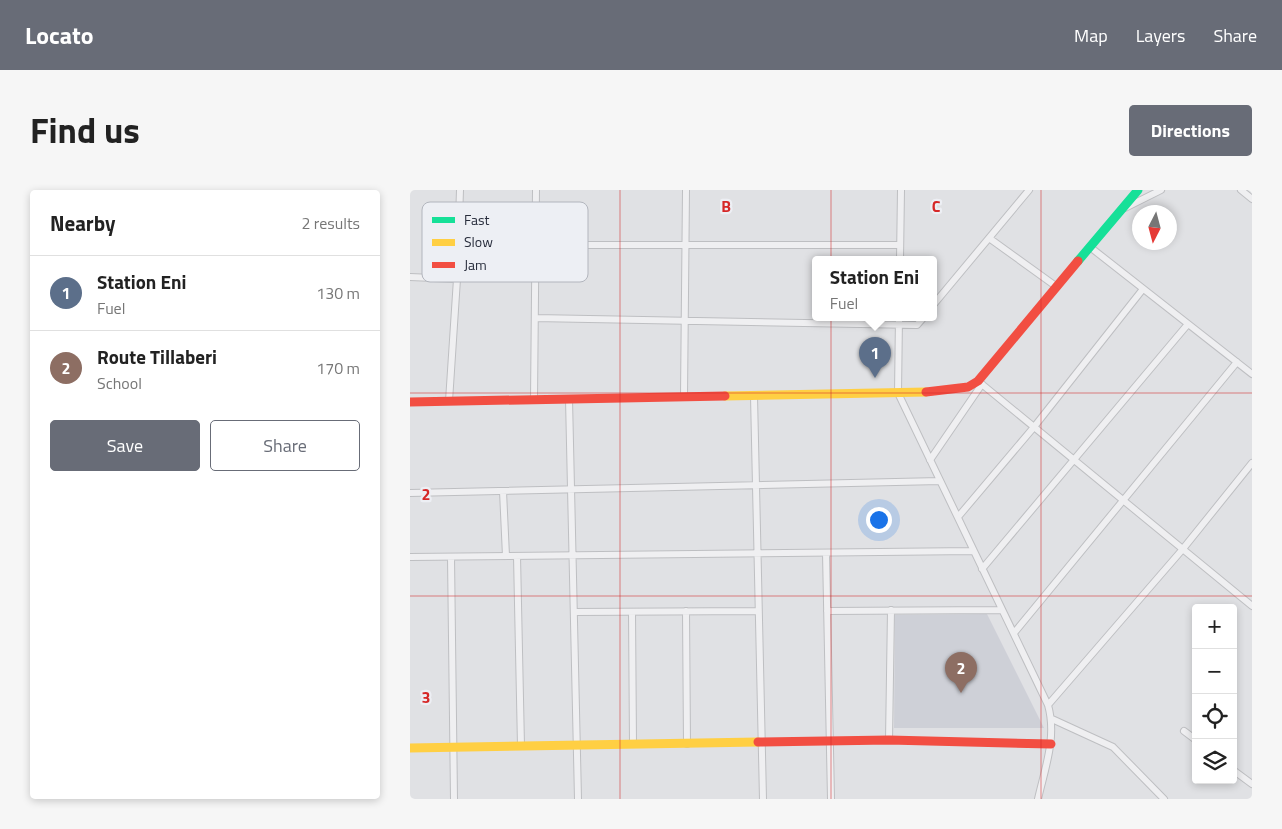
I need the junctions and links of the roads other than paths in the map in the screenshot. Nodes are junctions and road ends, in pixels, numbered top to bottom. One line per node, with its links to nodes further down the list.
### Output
1 (686, 190): 12 (street)
2 (901, 190): 10 (street)
3 (1029, 190): 9 (street)
4 (1138, 190): 8 (street)
5 (1161, 190): 8 (street)
6 (1241, 190): 7 (street)
7 (1252, 199)
8 (1122, 210): 13 (street)
9 (989, 238): 17 (street); 19 (street)
10 (900, 244): 12 (street); 14 (street)
11 (588, 245): 12 (street)
12 (685, 245): 21 (street)
13 (1090, 247): 17 (street); 18 (street)
14 (900, 256)
15 (457, 282): 33 (street)
16 (535, 282): 20 (street)
17 (1057, 287): 27 (street)
18 (1143, 289): 24 (street); 35 (street)
19 (937, 300)
20 (535, 318): 21 (street); 32 (street)
21 (685, 320): 23 (street); 30 (street)
22 (920, 321): 23 (street)
23 (899, 324): 28 (street)
24 (1188, 324): 25 (street); 37 (street)
25 (1237, 362): 26 (street); 44 (street)
26 (1252, 374)
27 (980, 383): 28 (street); 35 (street); 36 (street)
28 (898, 393): 29 (street); 36 (street)
29 (754, 396): 30 (street); 40 (street)
30 (684, 397): 31 (street)
31 (569, 399): 32 (street); 41 (street)
32 (534, 400): 33 (street)
33 (449, 401): 34 (street)
34 (410, 402)
35 (1034, 427): 37 (street); 45 (street)
36 (930, 460): 39 (street)
37 (1073, 460): 44 (street); 55 (street)
38 (1252, 463): 46 (street)
39 (940, 481): 40 (street); 45 (street)
40 (756, 485): 41 (street); 48 (street)
41 (571, 489): 42 (street); 52 (street)
42 (503, 491): 43 (street); 50 (street)
43 (410, 493)
44 (1122, 501): 46 (street); 64 (street)
45 (958, 517): 47 (street)
46 (1182, 550): 56 (street); 65 (street)
47 (972, 551): 49 (street); 55 (street)
48 (757, 553): 49 (street); 52 (street); 59 (street)
49 (826, 553): 60 (street)
50 (506, 556): 51 (street); 54 (street)
51 (517, 556): 52 (street); 75 (street)
52 (572, 556): 61 (street)
53 (410, 557): 54 (street)
54 (451, 557): 78 (street)
55 (982, 569): 58 (street)
56 (1252, 606)
57 (890, 610): 58 (street); 60 (street); 69 (street)
58 (1002, 610): 64 (street)
59 (758, 611): 63 (street); 71 (street)
60 (827, 611): 70 (street)
61 (574, 612): 62 (street); 76 (street)
62 (632, 612): 63 (street); 72 (street)
63 (686, 612): 73 (street)
64 (1014, 633): 65 (street)
65 (1048, 705): 66 (street)
66 (1052, 719): 74 (street); 86 (street)
67 (1184, 731): 68 (street)
68 (1195, 739)
69 (889, 740): 70 (street); 74 (street)
70 (830, 741): 71 (street); 84 (street)
71 (761, 742): 73 (street); 83 (street)
72 (633, 744): 73 (street); 76 (street)
73 (687, 744)
74 (1051, 744): 85 (street)
75 (521, 746): 76 (street); 78 (street)
76 (577, 746): 82 (street)
77 (410, 748): 78 (street)
78 (454, 748): 81 (street)
79 (1237, 773): 80 (street)
80 (1252, 784)
81 (454, 799)
82 (578, 799)
83 (762, 799)
84 (831, 799)
85 (1038, 799)
86 (1164, 799)

